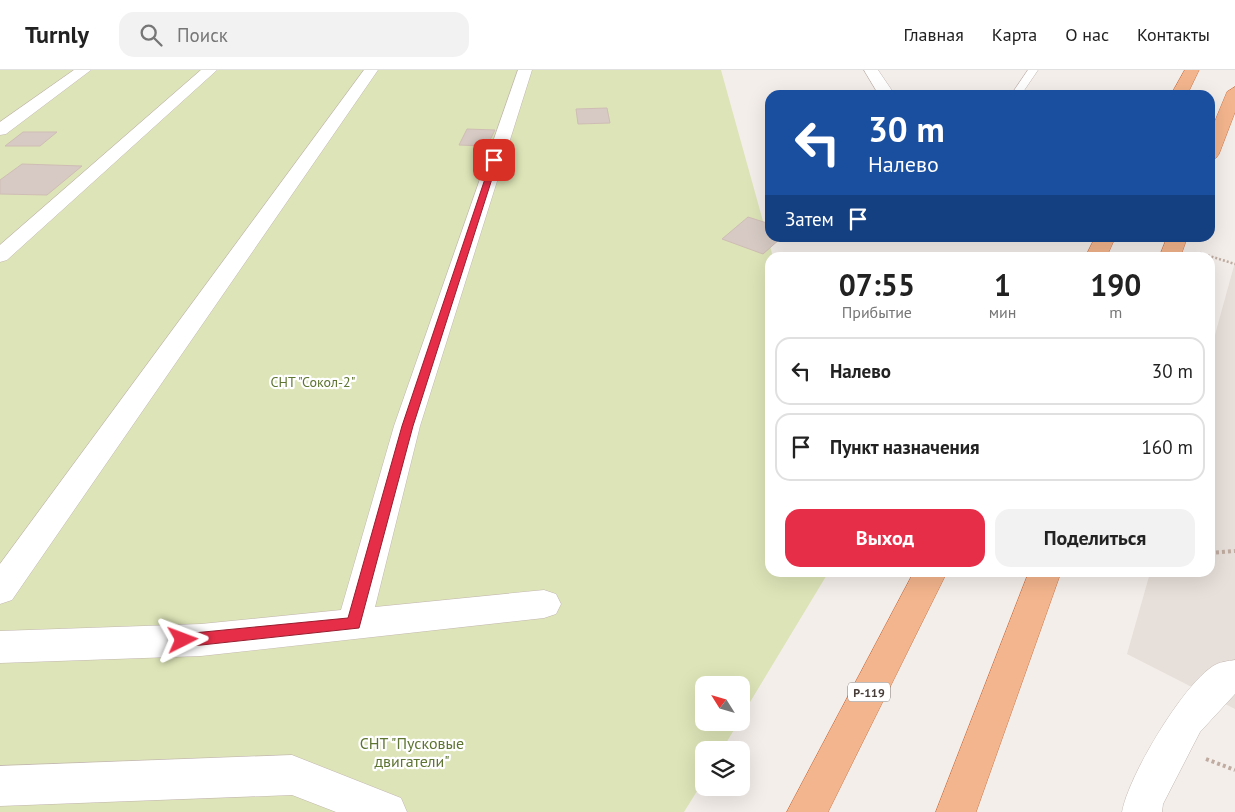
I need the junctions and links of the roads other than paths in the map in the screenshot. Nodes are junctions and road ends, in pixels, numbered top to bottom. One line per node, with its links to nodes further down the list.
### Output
1 (84, 70): 12 (street)
2 (210, 70): 14 (street)
3 (371, 70): 17 (street)
4 (526, 70): 19 (street)
5 (871, 70): 8 (street)
6 (1033, 70): 9 (lane)
7 (1192, 70): 10 (highway)
8 (884, 90)
9 (1019, 90)
10 (1182, 90)
11 (1235, 92): 13 (highway)
12 (0, 130)
13 (1215, 142)
14 (0, 256)
15 (929, 577): 24 (highway, Р-119)
16 (1043, 577): 25 (highway)
17 (0, 590)
18 (544, 604): 19 (street)
19 (354, 624): 20 (street)
20 (0, 646)
21 (1235, 677): 26 (street)
22 (0, 786): 23 (street)
23 (387, 812)
24 (808, 812)
25 (956, 812)
26 (1142, 812)

